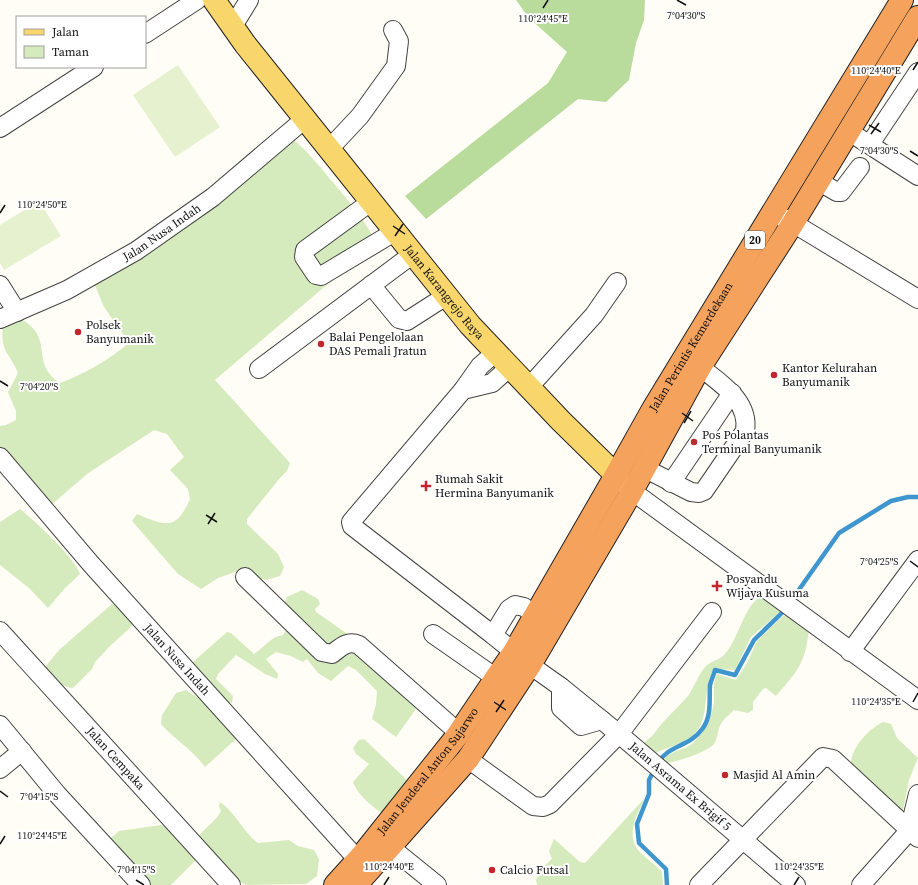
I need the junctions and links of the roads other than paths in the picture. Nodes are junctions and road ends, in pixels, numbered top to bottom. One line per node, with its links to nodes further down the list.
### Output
1 (197, 0): 8 (street)
2 (214, 0): 6 (main road, Jalan Karangrejo Raya)
3 (249, 0): 6 (street)
4 (895, 2): 5 (highway); 20 (highway, Jalan Perintis Kemerdekaan / 20)
5 (918, 18): 13 (highway, Jalan Perintis Kemerdekaan / 20)
6 (233, 26): 11 (main road, Jalan Karangrejo Raya)
7 (393, 30): 15 (street)
8 (146, 33)
9 (92, 68): 12 (street)
10 (918, 72): 14 (street)
11 (306, 118): 15 (main road, Jalan Karangrejo Raya); 29 (street, Jalan Nusa Indah)
12 (0, 128)
13 (848, 131): 14 (street); 18 (highway, Jalan Perintis Kemerdekaan / 20)
14 (870, 144): 17 (street)
15 (330, 148): 19 (main road, Jalan Karangrejo Raya)
16 (860, 167): 18 (street)
17 (918, 176)
18 (818, 181): 21 (highway, Jalan Perintis Kemerdekaan / 20)
19 (372, 202): 22 (main road, Jalan Karangrejo Raya); 22 (street)
20 (772, 212): 21 (street); 38 (highway, Jalan Perintis Kemerdekaan / 20)
21 (792, 223): 28 (street); 32 (highway, Jalan Perintis Kemerdekaan / 20)
22 (396, 231): 23 (main road, Jalan Karangrejo Raya)
23 (413, 254): 26 (street); 27 (main road, Jalan Karangrejo Raya)
24 (617, 282): 34 (street)
25 (0, 285): 29 (street)
26 (371, 285): 27 (street); 33 (street)
27 (446, 296): 31 (main road, Jalan Karangrejo Raya)
28 (918, 299)
29 (16, 312): 30 (street, Jalan Nusa Indah)
30 (0, 319)
31 (503, 360): 34 (main road, Jalan Karangrejo Raya); 47 (street, Jalan Asrama Ex Brigif 5)
32 (700, 367): 35 (street); 37 (highway, Jalan Perintis Kemerdekaan / 20)
33 (259, 369)
34 (529, 387): 38 (main road, Jalan Karangrejo Raya)
35 (732, 393): 39 (street); 39 (street)
36 (0, 457): 62 (street, Jalan Nusa Indah)
37 (644, 468): 39 (street); 40 (highway, Jalan Perintis Kemerdekaan / 20)
38 (614, 479): 40 (street); 44 (highway, Jalan Jenderal Anton Sujarwo / 20)
39 (671, 484)
40 (632, 491): 48 (street); 49 (highway, Jalan Jenderal Anton Sujarwo / 20)
41 (918, 560): 48 (street)
42 (245, 577): 53 (street)
43 (712, 612): 54 (street, Jalan Asrama Ex Brigif 5)
44 (535, 615): 47 (street); 49 (highway, Jalan Jenderal Anton Sujarwo / 20)
45 (0, 631): 64 (street, Jalan Cempaka)
46 (433, 634): 50 (street)
47 (493, 634): 49 (street, Jalan Asrama Ex Brigif 5)
48 (850, 652): 51 (street)
49 (522, 658): 50 (highway, Jalan Jenderal Anton Sujarwo / 20); 54 (street, Jalan Asrama Ex Brigif 5); 56 (highway, Jalan Jenderal Anton Sujarwo / 20)
50 (496, 678): 53 (highway, Jalan Jenderal Anton Sujarwo / 20)
51 (917, 698)
52 (0, 725): 55 (street)
53 (459, 733): 62 (highway, Jalan Jenderal Anton Sujarwo / 20)
54 (619, 734): 56 (street, Jalan Asrama Ex Brigif 5); 60 (street, Jalan Asrama Ex Brigif 5)
55 (22, 751): 57 (street); 63 (street)
56 (468, 759): 61 (highway, Jalan Jenderal Anton Sujarwo / 20)
57 (0, 769)
58 (918, 794): 59 (street)
59 (914, 835): 60 (street, Jalan Asrama Ex Brigif 5); 70 (street)
60 (743, 838): 68 (street, Jalan Asrama Ex Brigif 5); 69 (street, Jalan Asrama Ex Brigif 5)
61 (390, 847): 66 (highway, Jalan Jenderal Anton Sujarwo / 20); 67 (street)
62 (358, 860): 65 (highway, Jalan Jenderal Anton Sujarwo / 20)
63 (141, 885)
64 (231, 885)
65 (335, 885)
66 (356, 885)
67 (437, 885)
68 (699, 885)
69 (796, 885)
70 (861, 885)

